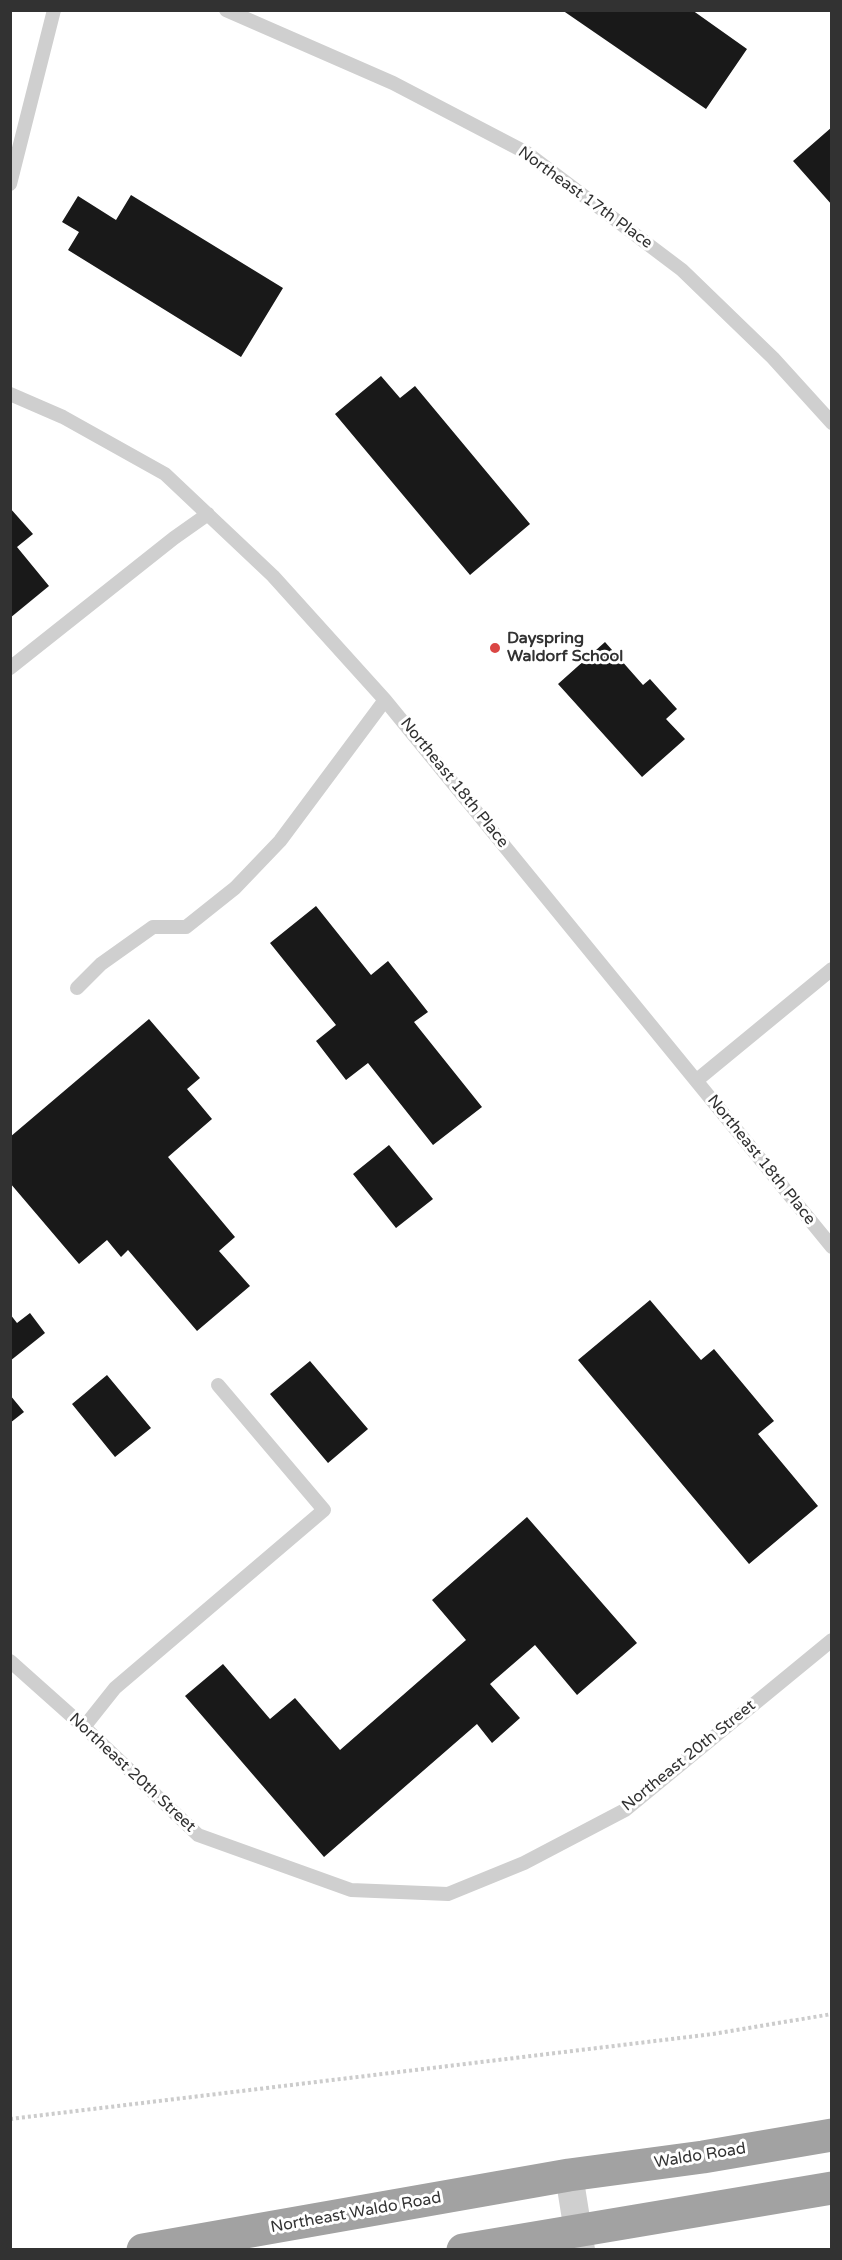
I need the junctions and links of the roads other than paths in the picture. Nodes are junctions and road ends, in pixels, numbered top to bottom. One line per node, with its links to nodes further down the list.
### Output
1 (54, 10): 3 (lane)
2 (226, 10): 5 (lane, Northeast 17th Place)
3 (10, 184)
4 (10, 394): 6 (lane, Northeast 18th Place)
5 (831, 423)
6 (208, 514): 7 (lane); 8 (lane, Northeast 18th Place)
7 (10, 668)
8 (385, 700): 10 (lane); 11 (lane, Northeast 18th Place)
9 (831, 969): 11 (lane)
10 (77, 988)
11 (697, 1080): 12 (lane, Northeast 18th Place)
12 (831, 1247)
13 (218, 1385): 16 (lane)
14 (831, 1640): 16 (lane, Northeast 20th Street)
15 (10, 1661): 16 (lane, Northeast 20th Street)
16 (84, 1727)
17 (831, 2135): 18 (highway, Waldo Road)
18 (569, 2175): 20 (street); 21 (highway, Northeast Waldo Road)
19 (831, 2188): 20 (highway)
20 (579, 2239): 22 (highway)
21 (143, 2250)
22 (463, 2250)

